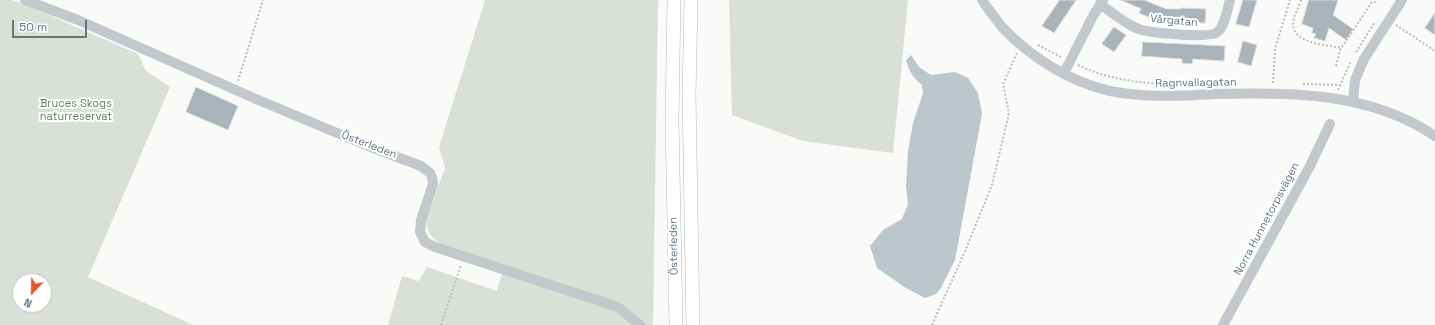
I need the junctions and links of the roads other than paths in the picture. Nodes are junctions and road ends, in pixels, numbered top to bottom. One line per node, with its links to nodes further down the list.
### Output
1 (25, 0): 13 (street, Österleden)
2 (674, 0): 14 (main road, Österleden)
3 (691, 0): 12 (main road, Österleden)
4 (982, 0): 8 (street, Ragnvallagatan)
5 (1230, 0): 7 (street, Vårgatan)
6 (1402, 0): 9 (street)
7 (1101, 2): 8 (street)
8 (1064, 73): 9 (street, Ragnvallagatan)
9 (1353, 101): 11 (street, Ragnvallagatan)
10 (1330, 124): 17 (street, Norra Hunnetorpsvägen)
11 (1435, 136)
12 (691, 214): 15 (main road, Österleden); 16 (main road)
13 (640, 325)
14 (674, 325)
15 (693, 325)
16 (702, 325)
17 (1223, 325)

